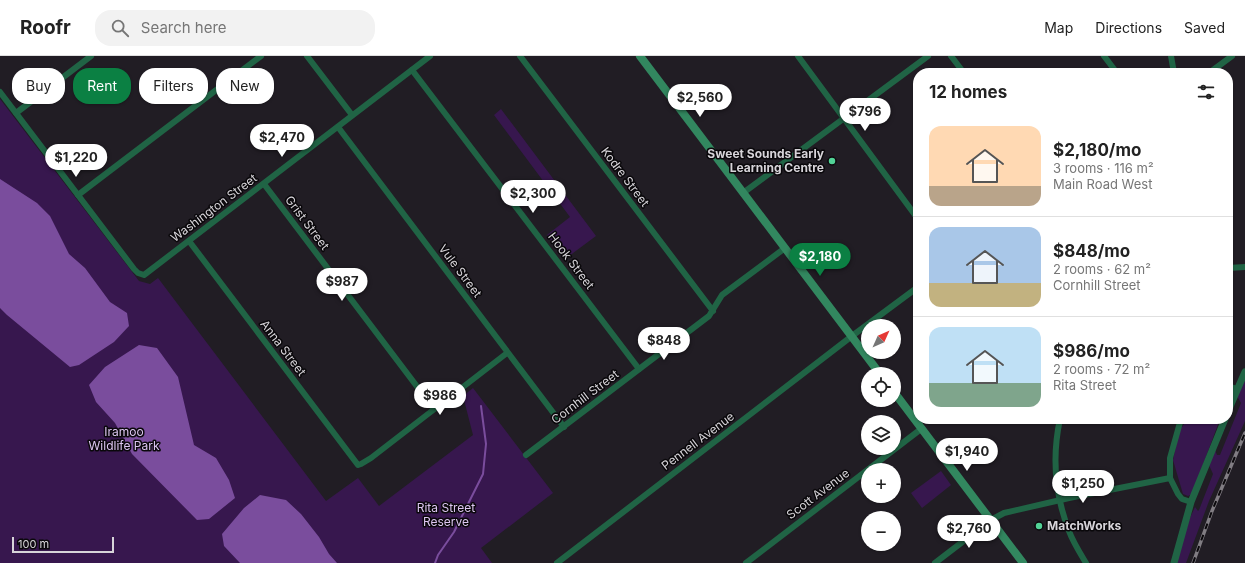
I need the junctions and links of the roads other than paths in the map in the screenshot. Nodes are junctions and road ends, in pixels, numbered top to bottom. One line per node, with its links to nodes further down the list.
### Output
1 (90, 56): 19 (street)
2 (261, 56): 25 (street)
3 (307, 56): 20 (street)
4 (430, 56): 17 (street, Washington Street)
5 (520, 56): 32 (street, Kodre Street)
6 (640, 56): 24 (main road)
7 (798, 56): 21 (street)
8 (928, 56): 21 (street)
9 (1104, 56): 14 (street)
10 (1171, 56): 15 (street)
11 (1232, 56): 16 (street)
12 (952, 57): 13 (street)
13 (960, 68)
14 (1113, 68)
15 (1173, 68)
16 (1216, 68)
17 (412, 70): 20 (street, Washington Street); 36 (street, Hook Street)
18 (0, 92): 19 (street)
19 (16, 113): 25 (street)
20 (352, 115): 22 (street, Washington Street)
21 (844, 118): 24 (street); 26 (street)
22 (338, 127): 23 (street, Washington Street); 34 (street, Vule Street)
23 (264, 184): 27 (street, Washington Street); 42 (street, Grist Street)
24 (743, 193): 28 (main road)
25 (78, 195): 27 (street, Washington Street)
26 (913, 212)
27 (189, 241): 42 (street, Anna Street)
28 (785, 248): 32 (street, Cornhill Street); 33 (main road)
29 (1245, 267): 30 (street)
30 (1233, 268)
31 (913, 291): 33 (street, Pennell Avenue)
32 (713, 311): 36 (street, Cornhill Street)
33 (852, 336): 35 (main road); 55 (street, Pennell Avenue)
34 (507, 352): 42 (street); 48 (street, Vule Street)
35 (875, 367)
36 (639, 369): 48 (street, Cornhill Street)
37 (1245, 372): 39 (street)
38 (1233, 388): 39 (street)
39 (1237, 389): 40 (street)
40 (1233, 399)
41 (901, 401): 43 (main road)
42 (434, 409)
43 (913, 417)
44 (918, 424): 49 (main road)
45 (1059, 424): 52 (street)
46 (1180, 424): 51 (street)
47 (1223, 424): 53 (street)
48 (564, 427): 50 (street, Cornhill Street)
49 (922, 429): 54 (main road); 56 (street, Scott Avenue)
50 (526, 455)
51 (1170, 478): 52 (street); 53 (street)
52 (1060, 500): 54 (street); 59 (street)
53 (1191, 502): 60 (street)
54 (991, 520): 57 (street); 58 (main road)
55 (557, 563)
56 (746, 563)
57 (935, 563)
58 (1023, 563)
59 (1086, 563)
60 (1174, 563)

